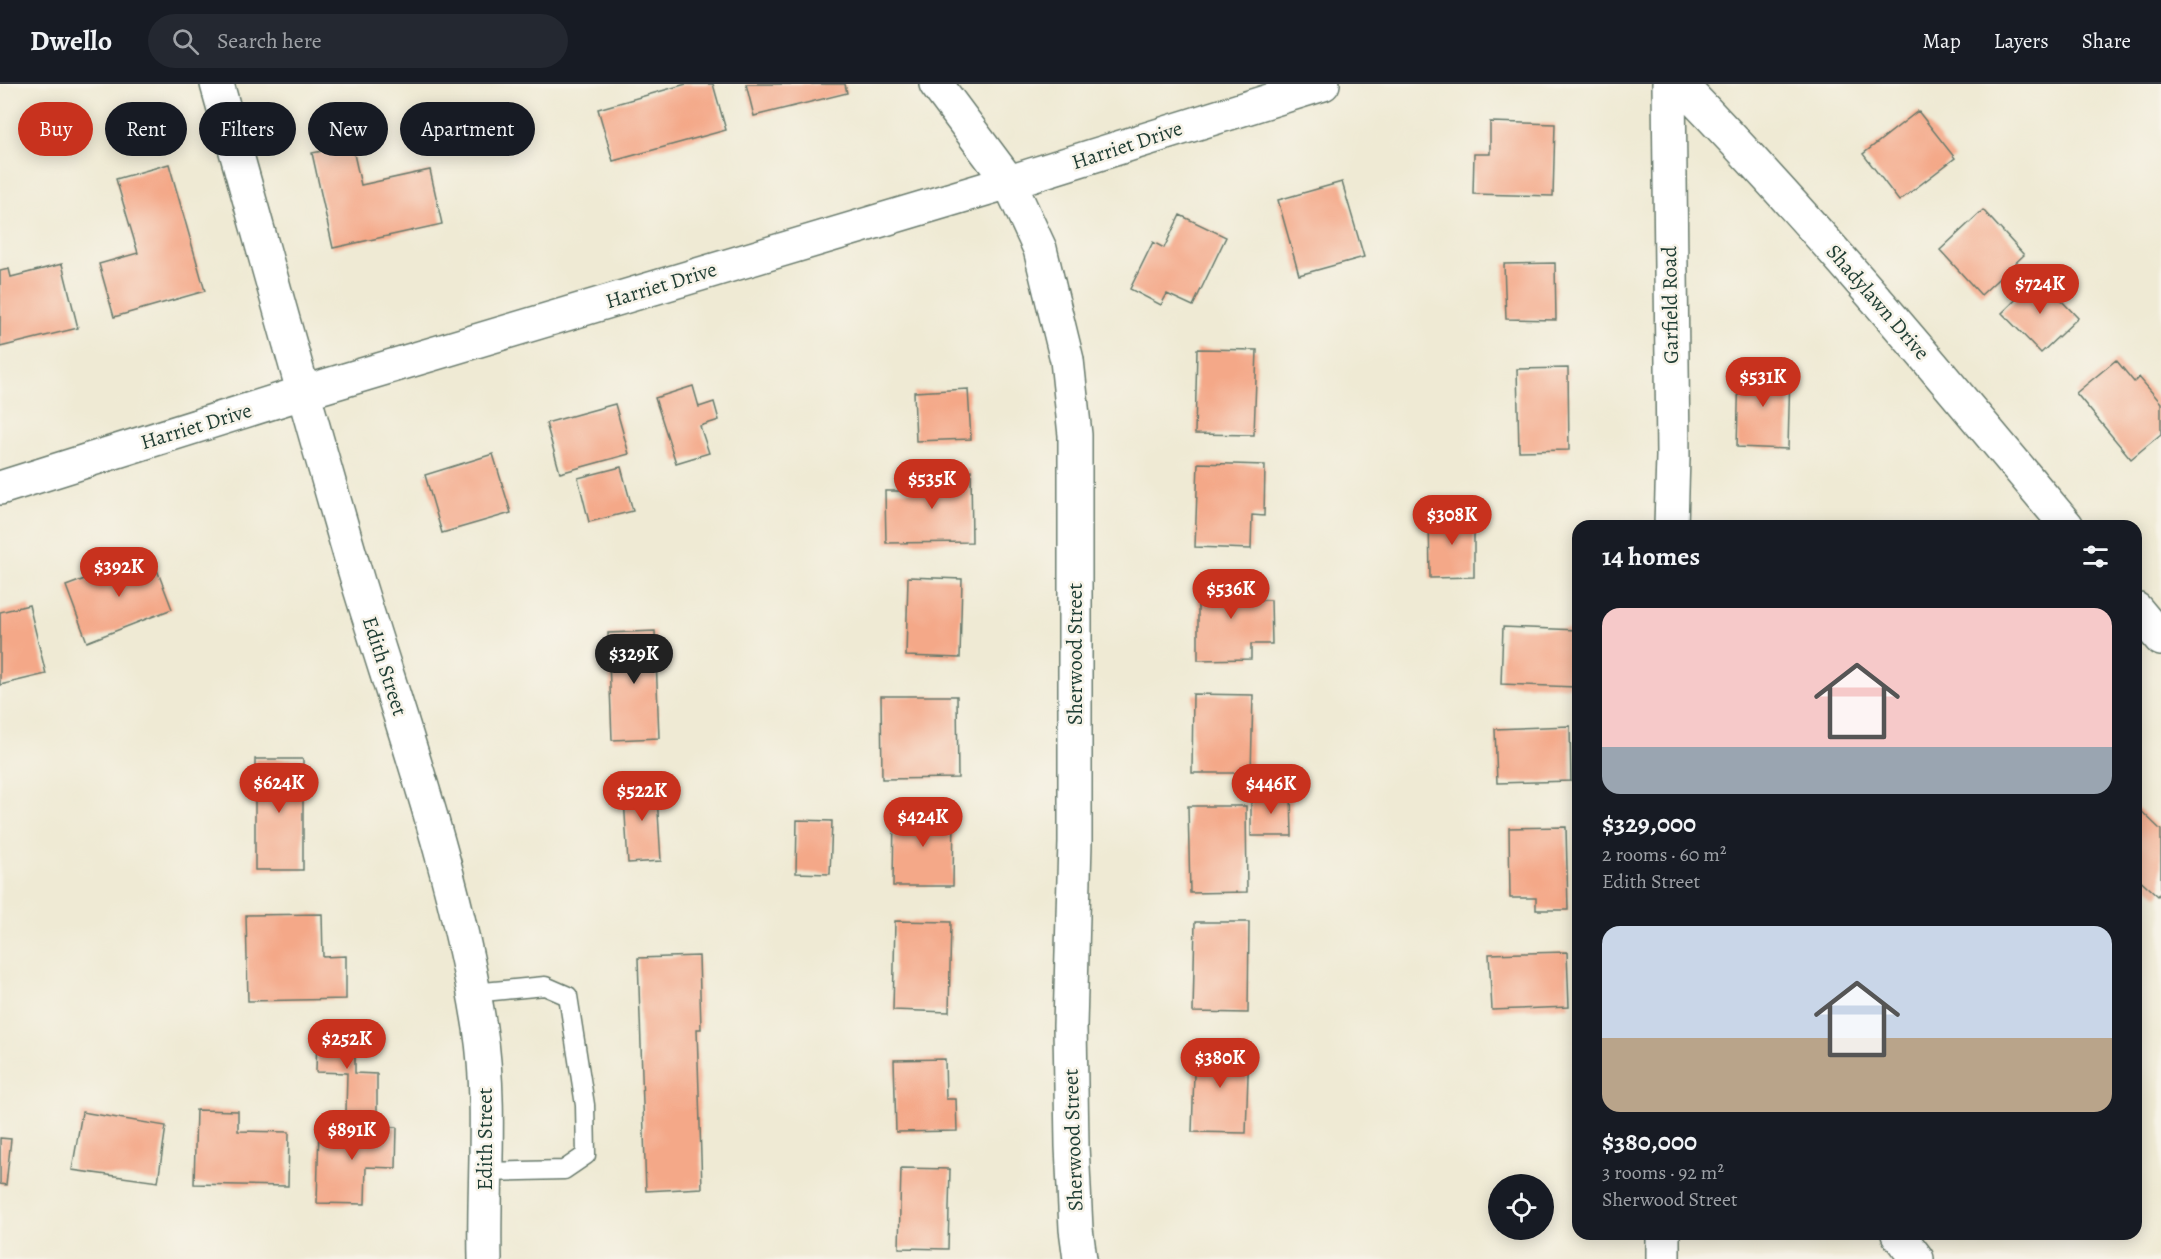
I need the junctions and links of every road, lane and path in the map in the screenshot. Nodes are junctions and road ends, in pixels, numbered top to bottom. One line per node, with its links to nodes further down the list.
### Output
1 (217, 84): 7 (street, Edith Street)
2 (936, 84): 6 (street, Sherwood Street)
3 (1323, 84): 6 (street, Harriet Drive)
4 (1669, 84): 9 (street, Garfield Road)
5 (1680, 84): 10 (street, Shadylawn Drive)
6 (1010, 182): 7 (street, Harriet Drive); 18 (street, Sherwood Street)
7 (305, 392): 8 (street, Harriet Drive); 13 (street, Edith Street)
8 (0, 488)
9 (1671, 520)
10 (2062, 520)
11 (2142, 616): 12 (street)
12 (2161, 639)
13 (473, 993): 14 (street, Edith Street); 14 (lane)
14 (485, 1172): 17 (street, Edith Street)
15 (1663, 1240): 19 (street)
16 (1903, 1240): 20 (street)
17 (485, 1259)
18 (1080, 1259)
19 (1663, 1259)
20 (1917, 1259)

